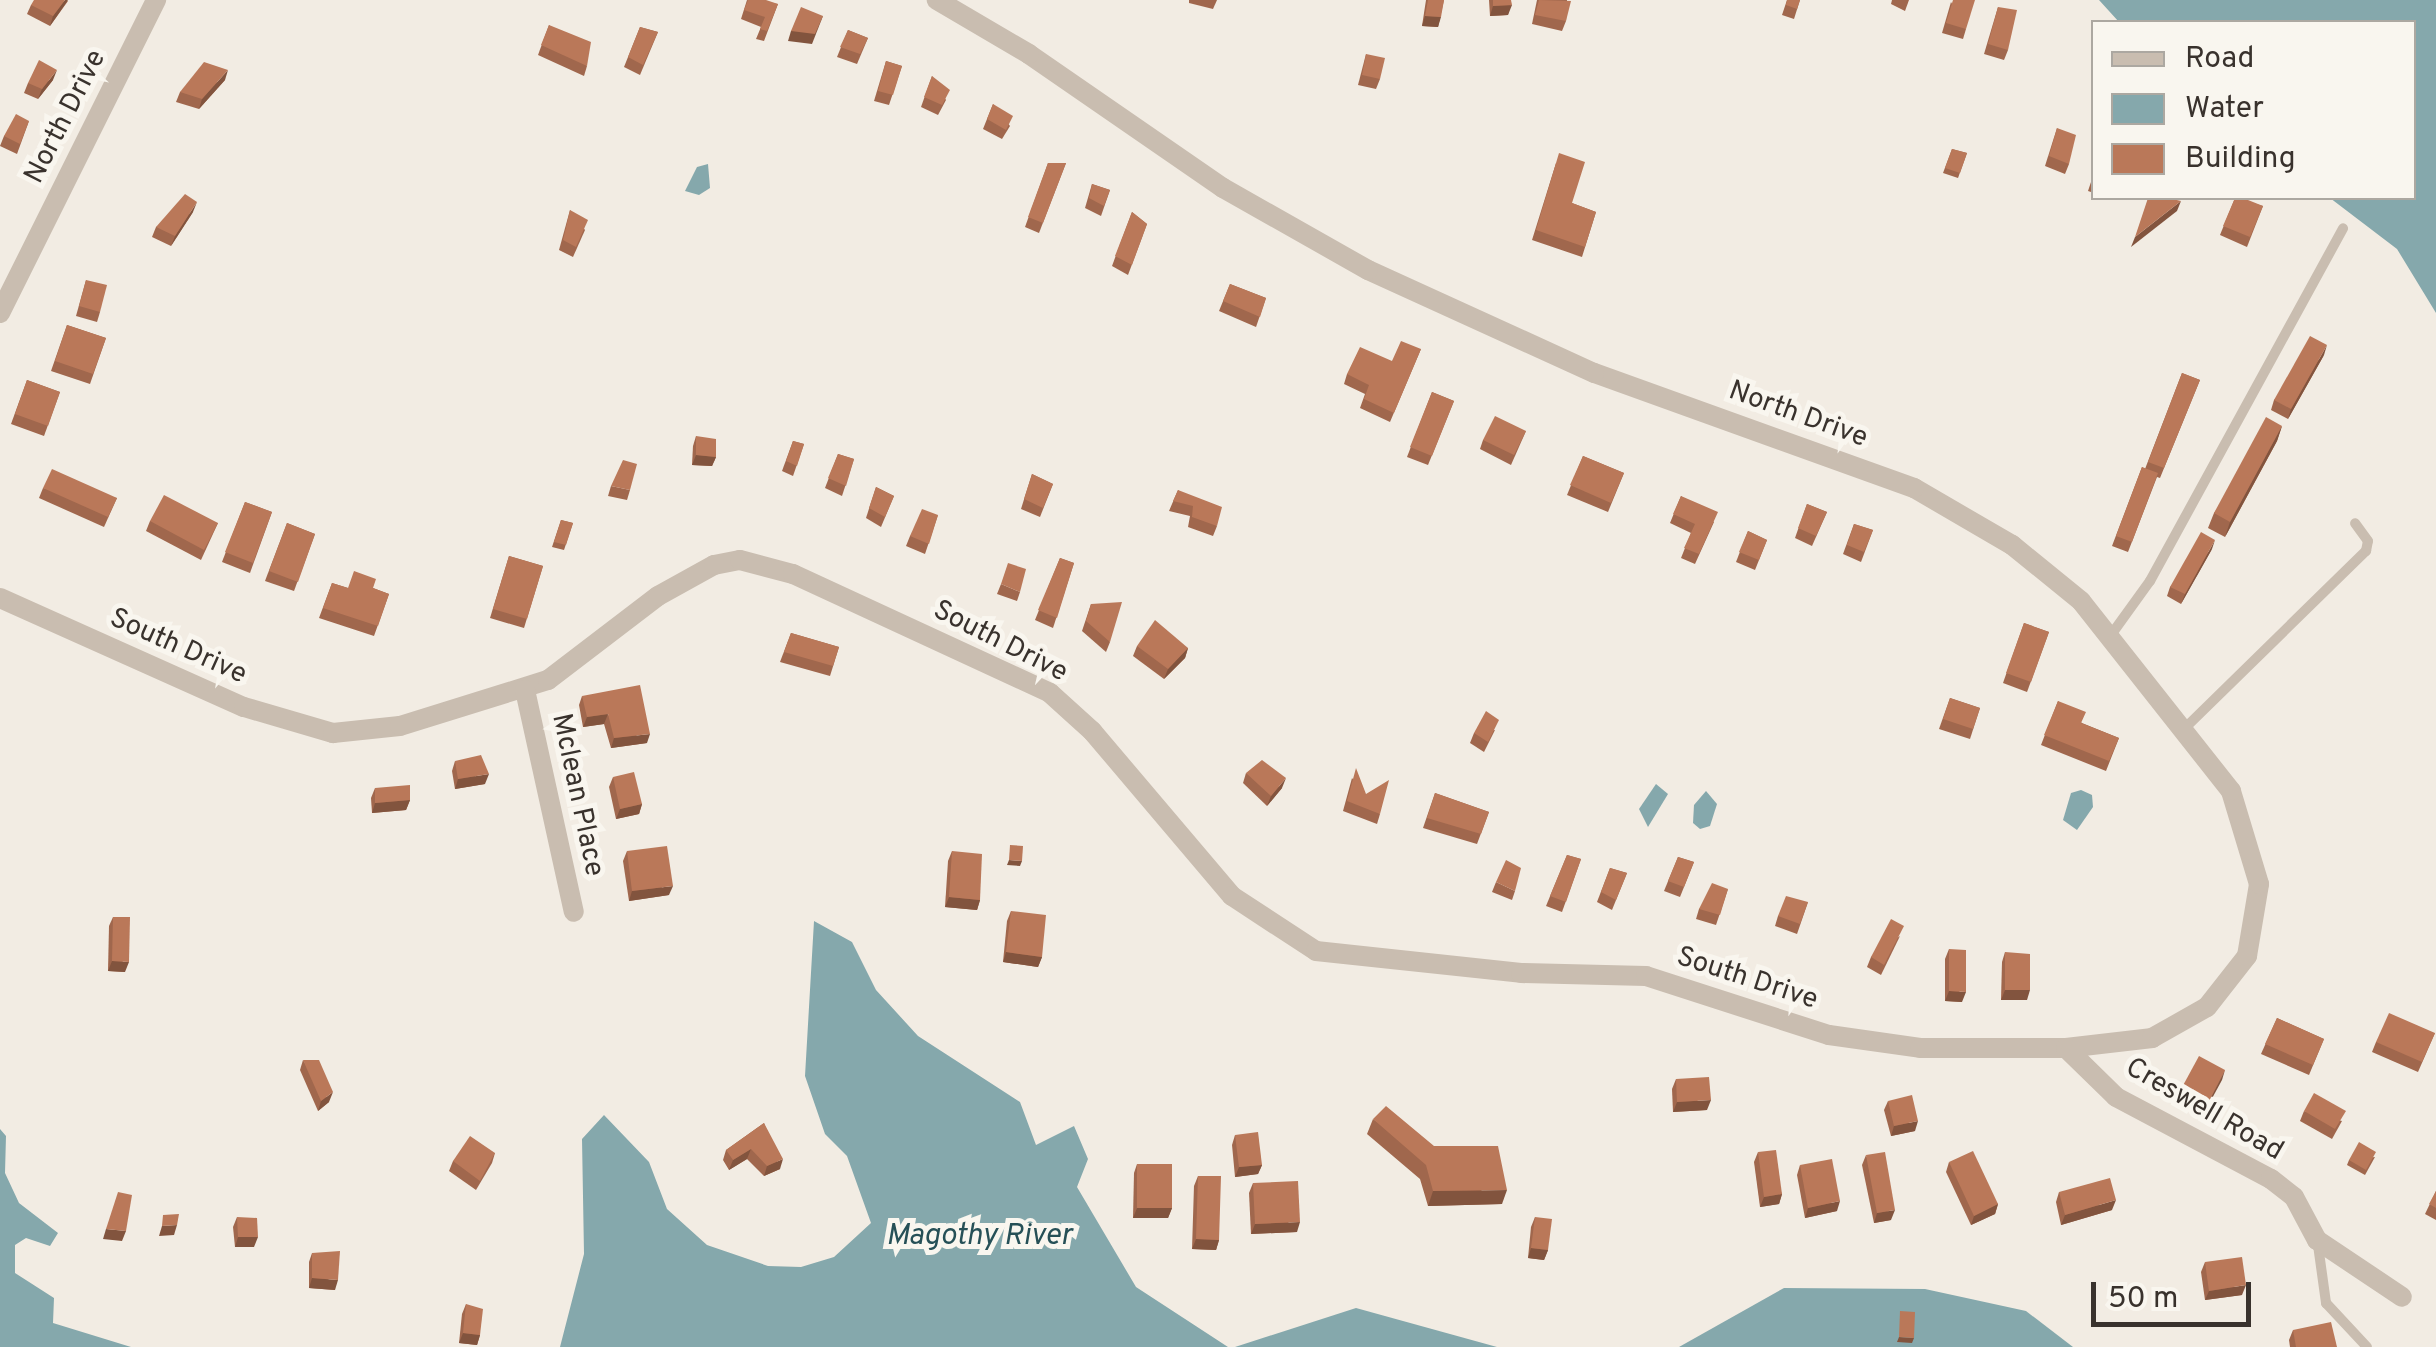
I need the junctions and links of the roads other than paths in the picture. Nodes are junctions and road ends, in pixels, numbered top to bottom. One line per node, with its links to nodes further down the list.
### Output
1 (156, 0): 4 (street, North Drive)
2 (937, 0): 7 (street, North Drive)
3 (2343, 228): 7 (lane)
4 (0, 312)
5 (2355, 524): 9 (lane)
6 (0, 598): 8 (street, South Drive)
7 (2111, 635): 9 (street, North Drive)
8 (525, 690): 10 (street, Mclean Place); 11 (street, South Drive)
9 (2184, 729): 11 (street, North Drive)
10 (574, 912)
11 (2066, 1048): 12 (street, Creswell Road)
12 (2317, 1240): 13 (street, Creswell Road); 14 (lane)
13 (2402, 1297)
14 (2367, 1347)

